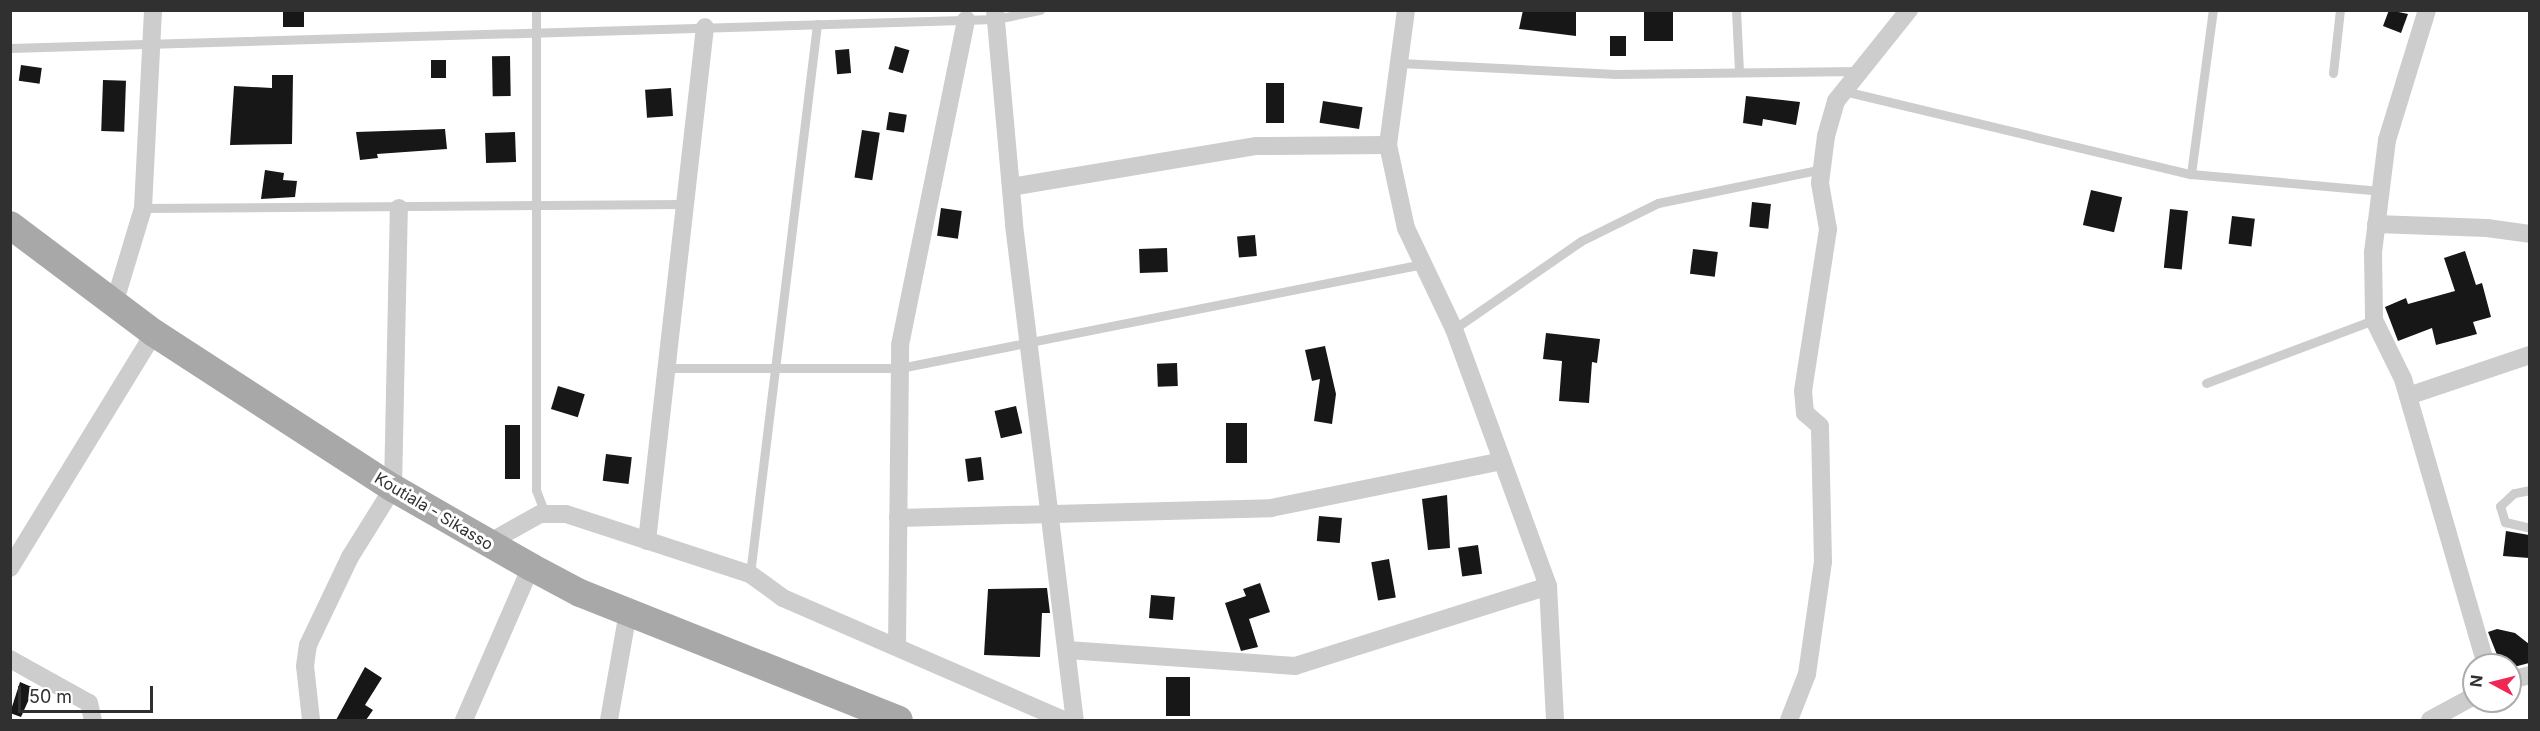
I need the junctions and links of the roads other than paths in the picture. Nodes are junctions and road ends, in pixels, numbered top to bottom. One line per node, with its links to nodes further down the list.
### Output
1 (153, 10): 15 (street)
2 (536, 10): 14 (lane)
3 (1040, 10): 10 (lane)
4 (1406, 10): 17 (street)
5 (1736, 10): 19 (lane)
6 (1909, 10): 18 (street)
7 (2213, 10): 24 (lane)
8 (2340, 10): 20 (lane)
9 (2427, 10): 26 (street)
10 (996, 15): 11 (lane); 25 (street)
11 (966, 20): 12 (lane); 43 (street)
12 (817, 24): 13 (lane); 42 (lane)
13 (705, 27): 14 (lane); 27 (street)
14 (536, 32): 15 (lane); 28 (lane)
15 (153, 44): 16 (lane); 29 (street)
16 (10, 48)
17 (1400, 63): 19 (lane); 22 (street)
18 (1862, 71): 19 (lane); 21 (street)
19 (1739, 72)
20 (2332, 73)
21 (1844, 91): 23 (street); 24 (lane)
22 (1388, 145): 25 (street); 34 (street)
23 (1821, 169): 37 (lane); 73 (street)
24 (2190, 174): 26 (lane)
25 (1011, 187): 39 (street)
26 (2380, 191): 31 (street)
27 (685, 204): 28 (lane); 41 (street)
28 (536, 206): 30 (lane); 49 (lane)
29 (143, 208): 30 (lane); 35 (street)
30 (399, 208): 47 (street)
31 (2376, 224): 33 (street); 36 (street)
32 (10, 225): 35 (main road, Koutiala - Sikasso)
33 (2529, 234)
34 (1424, 264): 37 (street); 39 (lane)
35 (115, 301): 38 (main road, Koutiala - Sikasso)
36 (2374, 320): 44 (lane); 45 (street)
37 (1454, 329): 46 (street)
38 (154, 333): 47 (main road, Koutiala - Sikasso); 56 (street)
39 (1029, 341): 43 (lane); 50 (street)
40 (2529, 354): 45 (street)
41 (667, 368): 42 (lane); 53 (street)
42 (775, 368): 43 (lane); 57 (lane)
43 (900, 368): 51 (street)
44 (2206, 383)
45 (2408, 396): 62 (street)
46 (1502, 461): 50 (street); 58 (street)
47 (393, 488): 54 (main road, Koutiala - Sikasso); 66 (street)
48 (2529, 490): 52 (lane)
49 (545, 514): 53 (street); 54 (street)
50 (1050, 514): 51 (street); 61 (street)
51 (898, 518): 60 (street)
52 (2529, 528)
53 (647, 541): 57 (street)
54 (488, 543): 55 (main road, Koutiala - Sikasso)
55 (531, 567): 59 (main road, Koutiala - Sikasso); 67 (street)
56 (10, 568)
57 (750, 574): 60 (street)
58 (1548, 586): 61 (street); 72 (street)
59 (628, 612): 68 (street); 69 (main road, Koutiala - Sikasso)
60 (897, 647): 70 (street)
61 (1067, 650): 71 (street)
62 (2483, 653)
63 (10, 659): 65 (street)
64 (2462, 703): 74 (street)
65 (93, 720)
66 (311, 720)
67 (464, 720)
68 (609, 720)
69 (899, 720)
70 (1064, 720)
71 (1075, 720)
72 (1555, 720)
73 (1789, 720)
74 (2430, 720)

